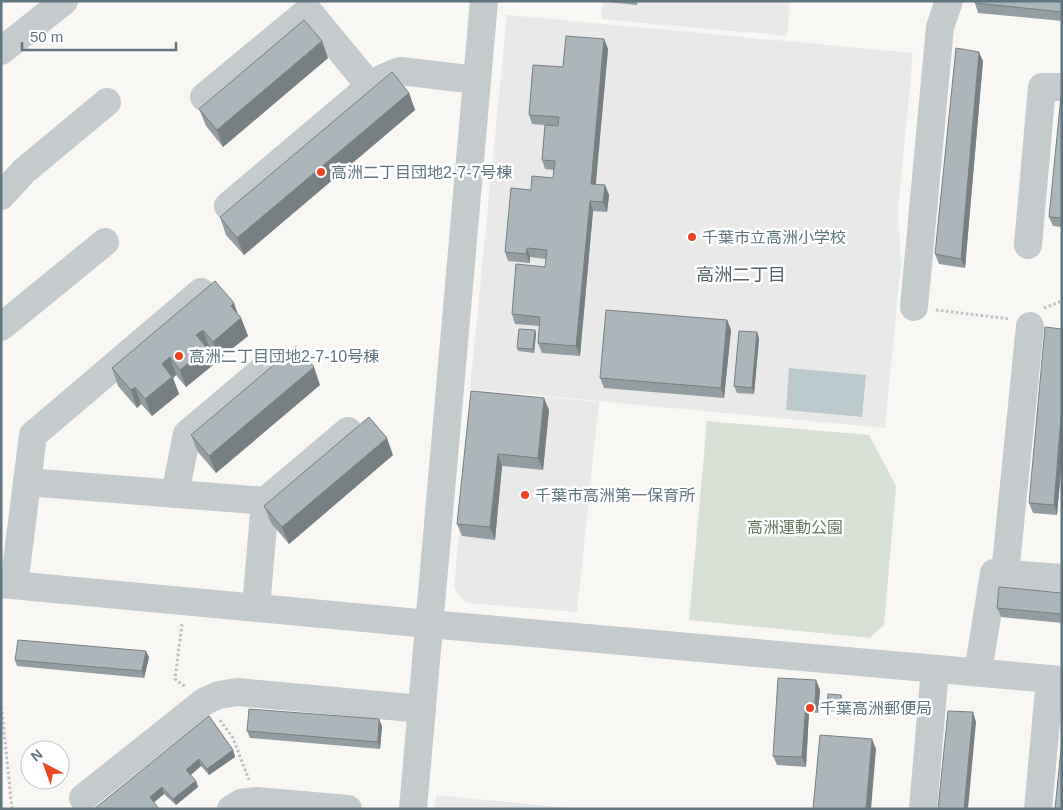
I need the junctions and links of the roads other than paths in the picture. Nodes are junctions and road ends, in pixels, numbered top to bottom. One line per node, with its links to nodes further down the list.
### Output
1 (64, 1): 4 (street)
2 (484, 1): 5 (street)
3 (949, 1): 15 (street)
4 (1, 51)
5 (477, 80): 6 (street); 27 (street)
6 (370, 86): 8 (street); 11 (street)
7 (1062, 87): 13 (street)
8 (204, 97)
9 (107, 102): 10 (street)
10 (1, 196)
11 (228, 206)
12 (105, 242): 17 (street)
13 (1028, 245)
14 (201, 292): 20 (street)
15 (914, 307)
16 (1027, 318): 23 (street)
17 (1, 327)
18 (272, 362): 21 (street)
19 (348, 431): 22 (street)
20 (27, 482): 21 (street); 25 (street)
21 (175, 494): 22 (street)
22 (265, 501): 26 (street)
23 (1005, 574): 24 (street); 29 (street)
24 (1062, 578)
25 (8, 585): 26 (street)
26 (256, 608): 27 (street)
27 (429, 624): 28 (street); 31 (street)
28 (934, 668): 29 (street); 37 (street)
29 (978, 672): 30 (street)
30 (1056, 679): 32 (street)
31 (422, 709): 33 (street); 36 (street)
32 (1054, 722): 38 (street)
33 (83, 798)
34 (231, 809): 35 (street)
35 (348, 809)
36 (413, 809)
37 (923, 809)
38 (1038, 809)

